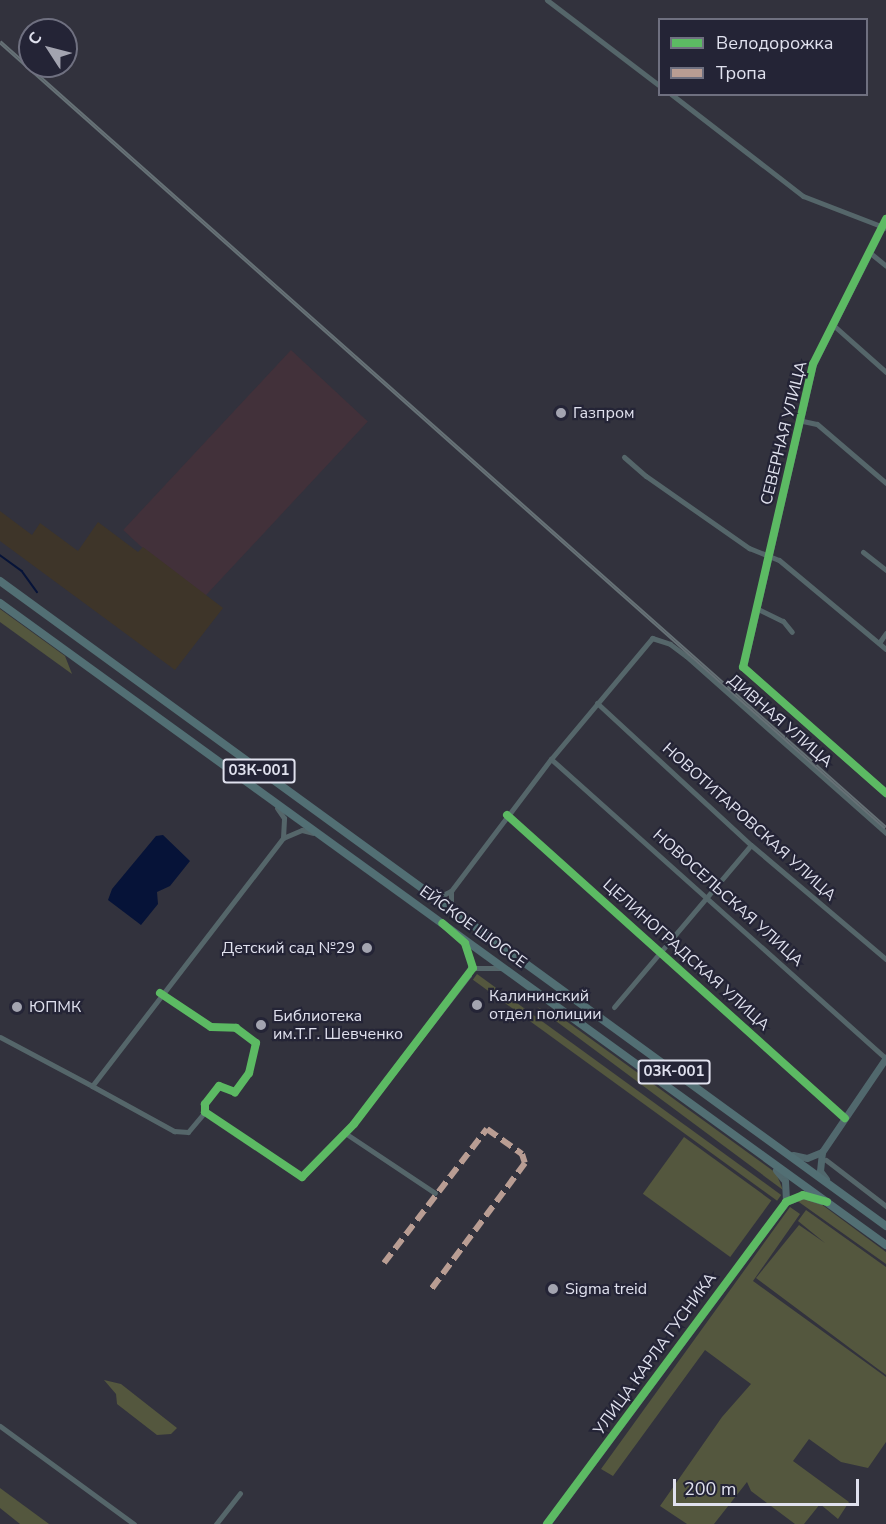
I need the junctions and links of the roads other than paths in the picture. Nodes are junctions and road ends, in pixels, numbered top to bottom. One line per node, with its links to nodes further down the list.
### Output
1 (547, 0): 2 (street)
2 (658, 84)
3 (674, 96): 5 (street)
4 (886, 219): 5 (street, СЕВЕРНАЯ УЛИЦА)
5 (884, 227): 6 (street, СЕВЕРНАЯ УЛИЦА)
6 (869, 252): 7 (street); 8 (street, СЕВЕРНАЯ УЛИЦА)
7 (886, 266)
8 (832, 324): 9 (street); 10 (street, СЕВЕРНАЯ УЛИЦА)
9 (886, 372)
10 (798, 420): 12 (street); 14 (street, СЕВЕРНАЯ УЛИЦА)
11 (624, 457): 14 (street)
12 (886, 483)
13 (863, 552): 15 (street)
14 (768, 555): 18 (street, СЕВЕРНАЯ УЛИЦА); 21 (street)
15 (886, 570)
16 (0, 581): 34 (main road, ЕЙСКОЕ ШОССЕ / 03К-001)
17 (0, 603): 25 (main road, ЕЙСКОЕ ШОССЕ / 03К-001)
18 (756, 608): 19 (street); 26 (street, СЕВЕРНАЯ УЛИЦА)
19 (792, 632)
20 (886, 633): 21 (street)
21 (879, 643): 22 (street)
22 (886, 649)
23 (597, 703): 24 (street); 28 (street, ДИВНАЯ УЛИЦА); 31 (street, НОВОТИТАРОВСКАЯ УЛИЦА)
24 (551, 759): 27 (street); 33 (street, НОВОСЕЛЬСКАЯ УЛИЦА)
25 (260, 791): 29 (main road, ЕЙСКОЕ ШОССЕ / 03К-001); 30 (street)
26 (886, 793)
27 (507, 815): 32 (street); 37 (street, ЦЕЛИНОГРАДСКАЯ УЛИЦА)
28 (886, 833)
29 (322, 835): 30 (street); 36 (main road, ЕЙСКОЕ ШОССЕ / 03К-001)
30 (283, 838): 41 (street)
31 (751, 845): 33 (street); 38 (street, НОВОТИТАРОВСКАЯ УЛИЦА)
32 (451, 891): 34 (street); 35 (street)
33 (706, 897): 37 (street); 44 (street, НОВОСЕЛЬСКАЯ УЛИЦА)
34 (434, 898): 35 (main road, ЕЙСКОЕ ШОССЕ / 03К-001)
35 (452, 912): 51 (main road, ЕЙСКОЕ ШОССЕ / 03К-001)
36 (442, 923): 39 (street); 40 (main road, ЕЙСКОЕ ШОССЕ / 03К-001)
37 (661, 949): 42 (street); 47 (street, ЦЕЛИНОГРАДСКАЯ УЛИЦА)
38 (886, 959)
39 (473, 969): 40 (street); 48 (street)
40 (505, 969): 49 (main road, ЕЙСКОЕ ШОССЕ / 03К-001)
41 (160, 993): 45 (street); 46 (street)
42 (614, 1007)
43 (0, 1037): 45 (street)
44 (886, 1058): 47 (street)
45 (92, 1086): 46 (street)
46 (205, 1112): 48 (street)
47 (845, 1118): 50 (street)
48 (345, 1133): 53 (street)
49 (756, 1150): 55 (street); 56 (main road, ЕЙСКОЕ ШОССЕ / 03К-001)
50 (822, 1152): 51 (street); 54 (street)
51 (784, 1153): 54 (main road, ЕЙСКОЕ ШОССЕ / 03К-001)
52 (826, 1160): 57 (street)
53 (435, 1192)
54 (843, 1195): 58 (main road, 03К-001)
55 (786, 1202): 56 (street); 64 (street, УЛИЦА КАРЛА ГУСНИКА)
56 (827, 1202): 59 (main road, ЕЙСКОЕ ШОССЕ / 03К-001)
57 (886, 1206)
58 (886, 1226)
59 (886, 1245)
60 (0, 1426): 62 (street)
61 (240, 1493): 63 (street)
62 (134, 1524)
63 (216, 1524)
64 (547, 1524)

